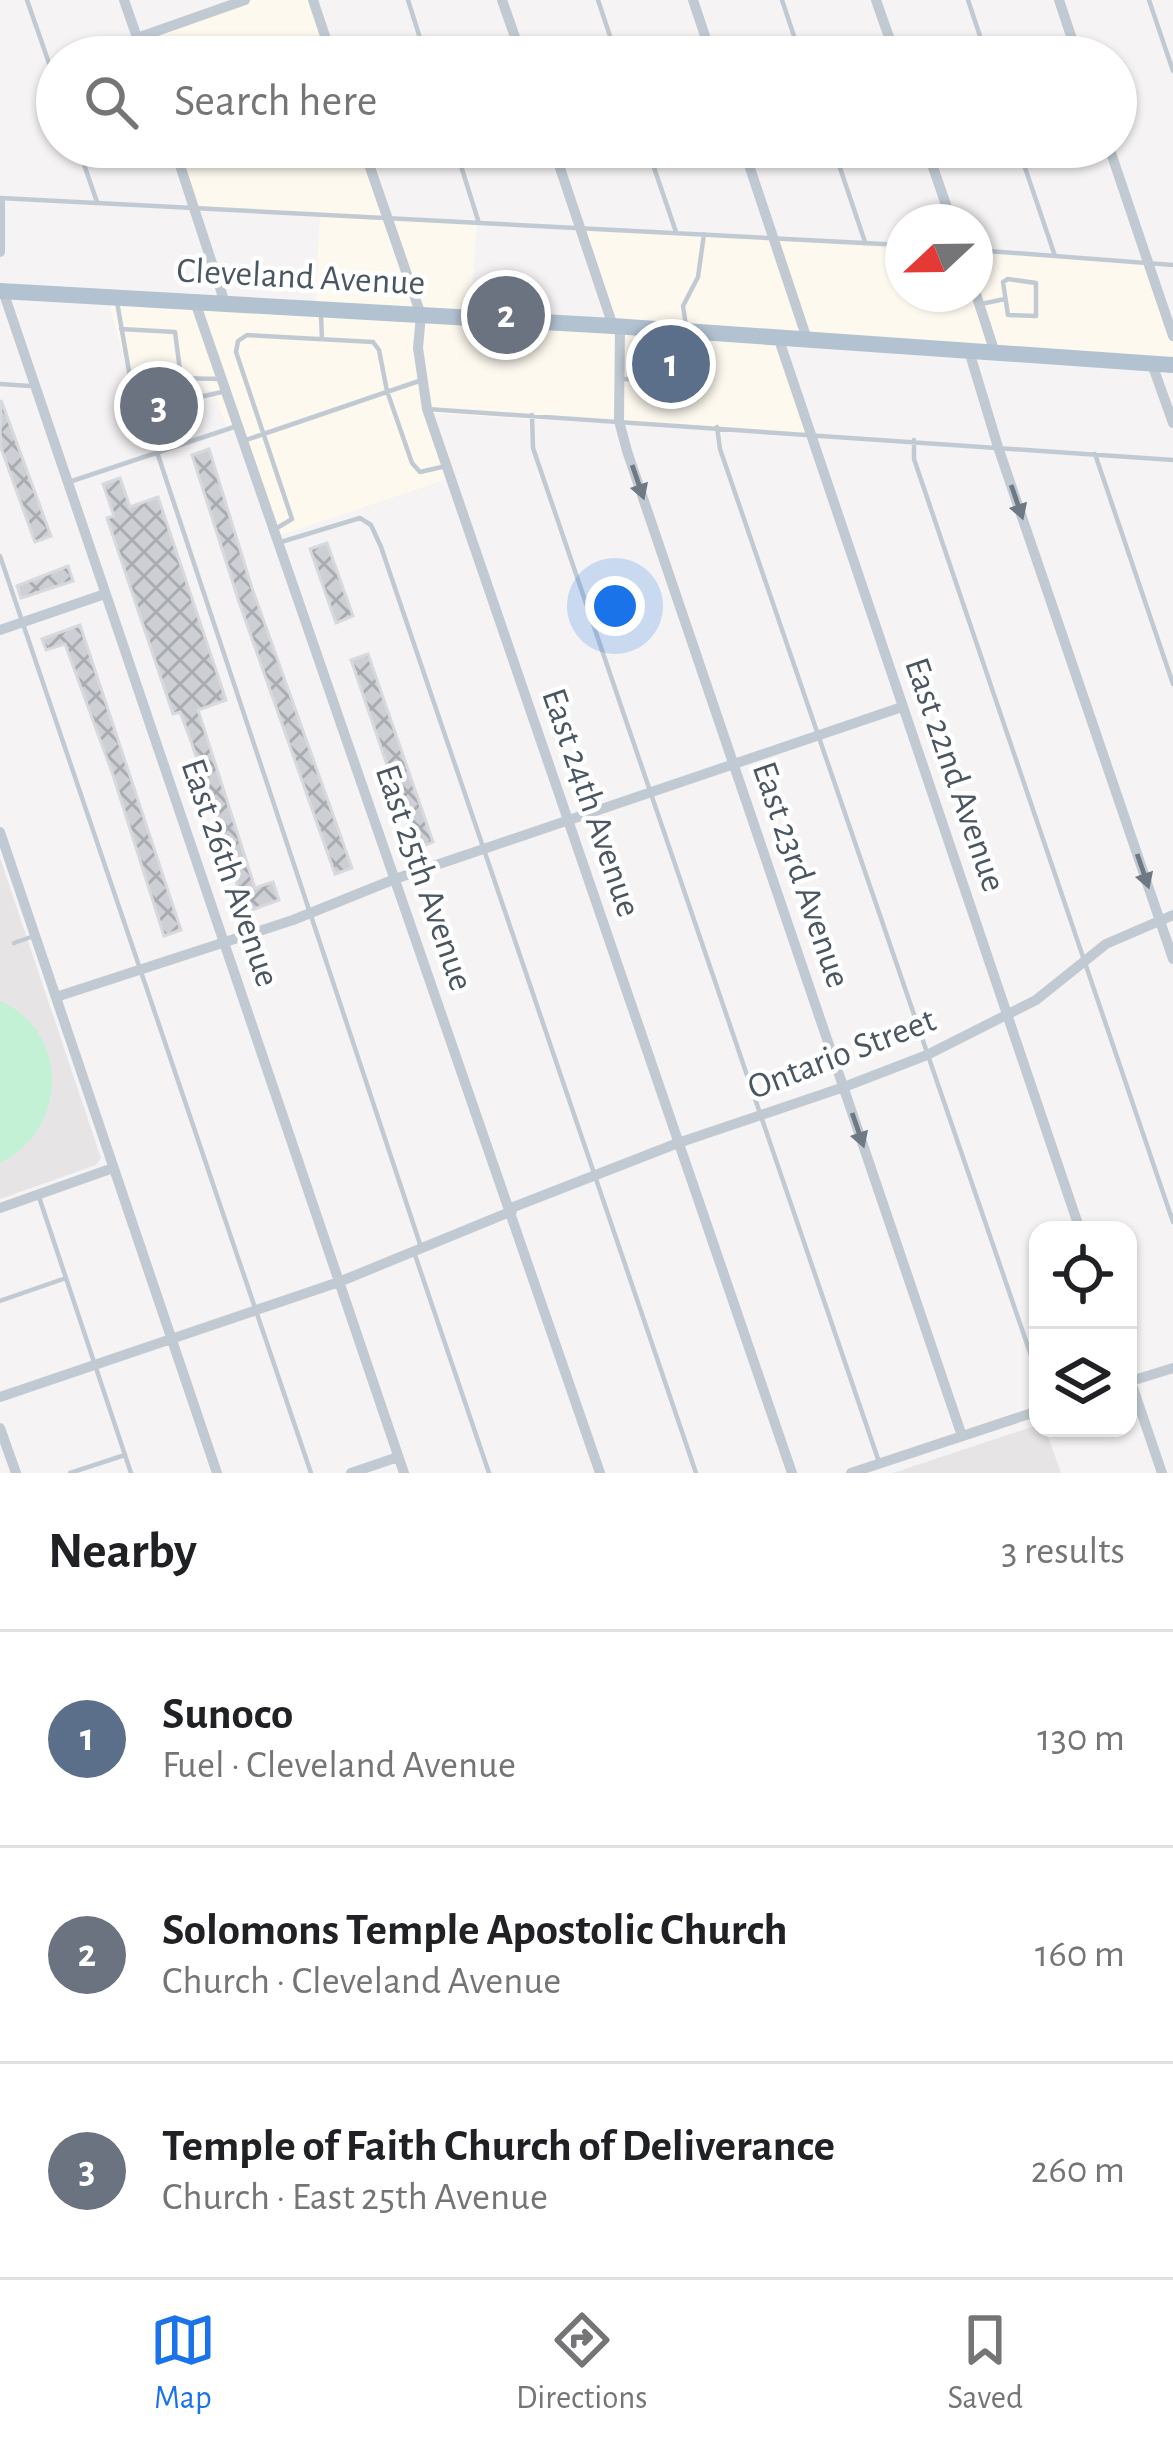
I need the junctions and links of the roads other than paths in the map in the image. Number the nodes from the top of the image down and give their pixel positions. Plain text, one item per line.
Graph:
1 (27, 0) edge
2 (124, 0) edge
3 (245, 0) edge
4 (313, 0) edge
5 (408, 0) edge
6 (502, 0) edge
7 (598, 0) edge
8 (693, 0) edge
9 (782, 0) edge
10 (876, 0) edge
11 (968, 0) edge
12 (1059, 0) edge
13 (1149, 0) edge
14 (221, 4) edge
15 (40, 36) edge
16 (136, 36) edge
17 (142, 36) edge
18 (325, 36) edge
19 (419, 36) edge
20 (515, 36) edge
21 (610, 36) edge
22 (705, 36) edge
23 (794, 36) edge
24 (889, 36) edge
25 (980, 36) edge
26 (1071, 36) edge
27 (1173, 71) edge
28 (85, 168) edge
29 (181, 168) edge
30 (370, 168) edge
31 (462, 168) edge
32 (560, 168) edge
33 (654, 168) edge
34 (750, 168) edge
35 (840, 168) edge
36 (933, 168) edge
37 (1025, 168) edge
38 (1115, 168) edge
39 (0, 200) edge
40 (97, 202) junction
41 (946, 204) edge
42 (194, 207) junction
43 (388, 219) junction
44 (478, 220) junction
45 (580, 228) junction
46 (676, 232) junction
47 (704, 233) junction
48 (773, 236) junction
49 (866, 242) junction
50 (885, 244) edge
51 (993, 251) edge
52 (0, 252) edge
53 (1055, 256) junction
54 (1148, 262) junction
55 (1173, 265) edge
56 (2, 291) edge
57 (116, 297) junction
58 (1005, 299) junction
59 (993, 301) edge
60 (195, 302) junction
61 (225, 304) junction
62 (321, 309) junction
63 (982, 312) edge
64 (422, 315) junction
65 (616, 326) junction
66 (648, 328) junction
67 (121, 329) junction
68 (690, 332) junction
69 (1173, 336) edge
70 (778, 337) junction
71 (322, 339) junction
72 (807, 339) junction
73 (969, 351) junction
74 (995, 353) junction
75 (646, 356) junction
76 (665, 358) dead end
77 (679, 358) dead end
78 (693, 359) junction
79 (1152, 364) junction
80 (1173, 365) edge
81 (646, 369) junction
82 (664, 370) dead end
83 (678, 371) dead end
84 (692, 372) junction
85 (181, 378) junction
86 (619, 379) junction
87 (423, 380) junction
88 (645, 380) junction
89 (663, 381) dead end
90 (677, 382) dead end
91 (0, 384) edge
92 (224, 385) junction
93 (36, 386) junction
94 (387, 391) junction
95 (427, 409) junction
96 (532, 416) junction
97 (619, 421) junction
98 (1173, 423) edge
99 (237, 426) junction
100 (717, 427) junction
101 (809, 432) junction
102 (263, 434) junction
103 (914, 440) junction
104 (242, 441) junction
105 (998, 447) junction
106 (157, 452) junction
107 (1095, 454) junction
108 (1173, 460) edge
109 (446, 466) junction
110 (68, 483) junction
111 (273, 530) junction
112 (278, 544) junction
113 (0, 556) edge
114 (106, 594) junction
115 (22, 622) junction
116 (0, 630) edge
117 (1173, 684) edge
118 (902, 707) junction
119 (820, 735) junction
120 (734, 764) junction
121 (651, 792) junction
122 (568, 821) junction
123 (0, 832) edge
124 (482, 850) junction
125 (395, 879) junction
126 (311, 913) junction
127 (1166, 917) edge
128 (34, 935) junction
129 (223, 940) junction
130 (14, 943) dead end
131 (1173, 959) edge
132 (1084, 962) junction
133 (141, 968) junction
134 (56, 997) junction
135 (1008, 1016) junction
136 (927, 1054) junction
137 (844, 1087) junction
138 (761, 1115) junction
139 (677, 1143) junction
140 (113, 1168) junction
141 (594, 1175) junction
142 (38, 1194) junction
143 (0, 1208) edge
144 (511, 1209) junction
145 (1077, 1221) edge
146 (1173, 1222) edge
147 (418, 1250) junction
148 (66, 1278) junction
149 (339, 1282) junction
150 (0, 1301) edge
151 (254, 1311) junction
152 (172, 1338) junction
153 (1029, 1350) edge
154 (94, 1365) junction
155 (1173, 1368) edge
156 (1137, 1376) edge
157 (0, 1397) edge
158 (1137, 1401) edge
159 (1029, 1414) edge
160 (0, 1427) edge
161 (962, 1436) junction
162 (125, 1455) junction
163 (398, 1457) junction
164 (879, 1463) junction
165 (16, 1473) edge
166 (70, 1473) edge
167 (131, 1473) edge
168 (217, 1473) edge
169 (311, 1473) edge
170 (351, 1473) edge
171 (404, 1473) edge
172 (489, 1473) edge
173 (601, 1473) edge
174 (696, 1473) edge
175 (791, 1473) edge
176 (851, 1473) edge
177 (1162, 1473) edge

1 - 15 lane
2 - 16 street
3 - 14 street
4 - 18 street
5 - 19 lane
6 - 20 street
7 - 21 lane
8 - 22 street
9 - 23 lane
10 - 24 street
11 - 25 lane
12 - 26 street
13 - 27 lane
14 - 17 street
28 - 40 lane
29 - 42 street
30 - 43 street, East 24th Avenue
31 - 44 lane
32 - 45 street, East 23rd Avenue
33 - 46 lane
34 - 48 street
35 - 49 lane
36 - 41 street
37 - 53 lane
38 - 54 street
39 - 40 lane
39 - 52 street
40 - 42 lane
42 - 43 lane
42 - 61 street
43 - 44 lane
43 - 64 street, East 24th Avenue
44 - 45 lane
45 - 46 lane
45 - 65 street, East 23rd Avenue
46 - 47 lane
47 - 48 lane
47 - 68 lane
48 - 49 lane
48 - 72 street
49 - 50 lane
51 - 53 lane
53 - 54 lane
54 - 55 lane
54 - 69 street
56 - 57 main road, Cleveland Avenue
56 - 93 street, East 26th Avenue
57 - 60 main road, Cleveland Avenue
57 - 67 lane
58 - 58 lane
58 - 59 lane
60 - 61 main road, Cleveland Avenue
60 - 92 street, East 25th Avenue
61 - 62 main road, Cleveland Avenue
62 - 64 main road, Cleveland Avenue
62 - 71 lane
63 - 74 street
64 - 65 main road, Cleveland Avenue
64 - 87 street, East 24th Avenue
65 - 66 main road, Cleveland Avenue
65 - 86 street, East 23rd Avenue
66 - 68 main road, Cleveland Avenue
66 - 75 lane
67 - 85 lane
67 - 85 lane
68 - 70 main road, Cleveland Avenue
68 - 78 lane
70 - 72 main road, Cleveland Avenue
70 - 101 street, East 22nd Avenue
71 - 94 lane
71 - 102 lane
72 - 73 main road, Cleveland Avenue
73 - 74 main road, Cleveland Avenue
73 - 105 street
74 - 79 main road, Cleveland Avenue
75 - 76 lane
75 - 81 lane
77 - 78 lane
78 - 84 lane
79 - 80 main road, Cleveland Avenue
79 - 98 street
81 - 82 lane
81 - 88 lane
83 - 84 lane
84 - 90 lane
85 - 92 lane
86 - 88 lane
86 - 97 street, East 23rd Avenue
87 - 94 lane
87 - 95 street, East 24th Avenue
88 - 89 lane
91 - 93 lane
92 - 99 street, East 25th Avenue
92 - 106 lane
93 - 110 street, East 26th Avenue
94 - 102 lane
94 - 109 lane
95 - 96 lane
95 - 109 street, East 24th Avenue
96 - 97 lane
96 - 121 lane
97 - 100 lane
97 -> 120 street, East 23rd Avenue
99 - 104 street, East 25th Avenue
99 - 106 lane
100 - 101 lane
100 - 119 lane
101 - 103 lane
101 - 118 street, East 22nd Avenue
102 - 104 lane
102 - 111 lane
103 - 105 lane
103 - 132 lane
104 - 111 street, East 25th Avenue
105 - 107 lane
105 -> 127 street
106 - 110 lane
106 - 126 lane
107 - 108 lane
107 - 117 lane
109 - 122 street, East 24th Avenue
110 - 114 street, East 26th Avenue
111 - 112 street, East 25th Avenue
112 - 124 lane
112 - 125 street, East 25th Avenue
113 - 115 lane
114 - 115 street
114 - 129 street, East 26th Avenue
115 - 116 street
115 - 133 lane
118 - 119 street
118 - 135 street, East 22nd Avenue
119 - 120 street
119 - 136 lane
120 - 121 street
120 - 137 street, East 23rd Avenue
121 - 122 street
121 - 138 lane
122 - 124 street
122 - 139 street, East 24th Avenue
123 - 128 street
124 - 125 street
124 - 141 lane
125 - 126 street
125 - 144 street, East 25th Avenue
126 - 129 street
126 - 147 lane
127 - 131 street
127 - 132 street, Ontario Street
128 - 130 lane
128 - 134 street
129 - 133 street
129 - 149 street, East 26th Avenue
132 - 135 street, Ontario Street
132 - 146 lane
133 - 134 street
133 - 151 lane
134 - 140 street
135 - 136 street, Ontario Street
135 - 145 street, East 22nd Avenue
136 - 137 street, Ontario Street
136 - 153 lane
137 - 138 street, Ontario Street
137 -> 161 street, East 23rd Avenue
138 - 139 street, Ontario Street
138 - 164 lane
139 - 141 street, Ontario Street
139 - 175 street, East 24th Avenue
140 - 142 street
140 - 152 street
141 - 144 street, Ontario Street
141 - 174 lane
142 - 143 street
142 - 148 lane
144 - 147 street, Ontario Street
144 - 173 street, East 25th Avenue
147 - 149 street, Ontario Street
147 - 172 lane
148 - 150 lane
148 - 154 lane
149 - 151 street, Ontario Street
149 - 163 street, East 26th Avenue
151 - 152 street, Ontario Street
151 - 169 lane
152 - 154 street, Ontario Street
152 - 168 street
154 - 157 street, Ontario Street
154 - 162 lane
155 - 156 street
158 - 177 street
159 - 161 street
160 - 165 street
161 - 164 street
162 - 166 lane
162 - 167 lane
163 - 170 street
163 - 171 street, East 26th Avenue
164 - 176 street

